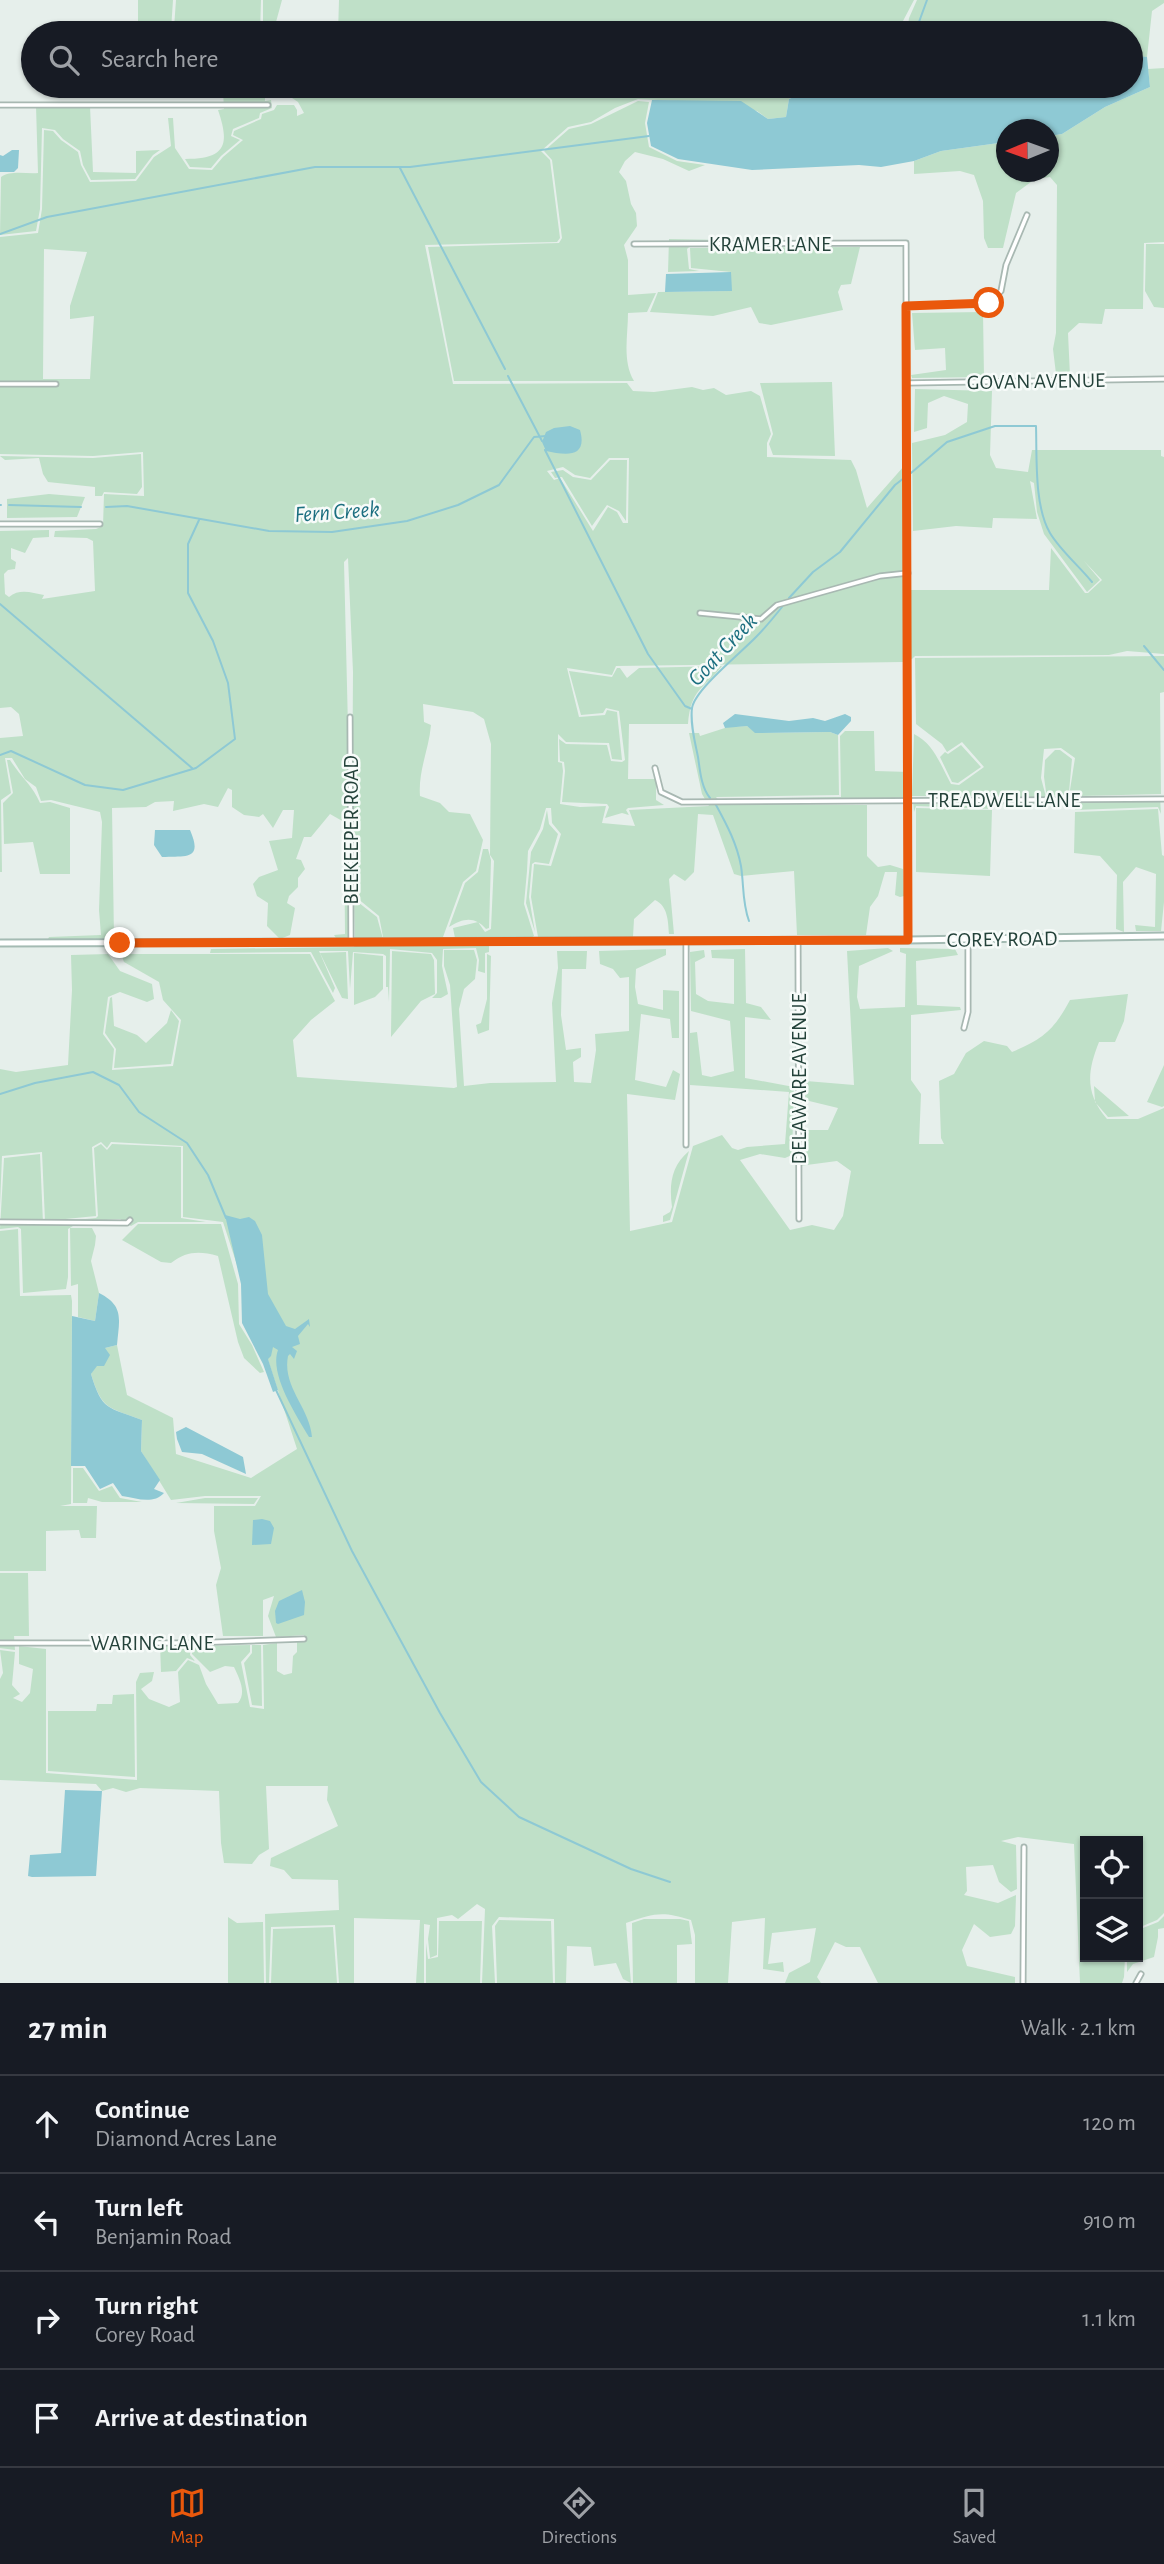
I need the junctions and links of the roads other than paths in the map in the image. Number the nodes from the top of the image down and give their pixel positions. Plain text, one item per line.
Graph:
1 (268, 105) dead end
2 (0, 106) edge
3 (1027, 215) dead end
4 (634, 244) dead end
5 (906, 306) junction
6 (1164, 379) edge
7 (907, 383) junction
8 (0, 384) edge
9 (55, 384) dead end
10 (0, 524) edge
11 (100, 524) dead end
12 (908, 573) junction
13 (700, 613) dead end
14 (350, 717) dead end
15 (655, 768) dead end
16 (1164, 799) edge
17 (909, 801) junction
18 (1164, 936) edge
19 (968, 939) junction
20 (798, 940) junction
21 (908, 940) junction
22 (686, 941) junction
23 (351, 942) junction
24 (0, 943) edge
25 (964, 1028) dead end
26 (686, 1144) dead end
27 (799, 1219) dead end
28 (130, 1220) dead end
29 (0, 1222) edge
30 (304, 1639) dead end
31 (0, 1643) edge
32 (1024, 1847) dead end
33 (1141, 1974) dead end
34 (1023, 1983) edge
35 (1136, 1983) edge

1 - 2 street
3 - 5 street
4 - 5 street, KRAMER LANE
5 - 7 street
6 - 7 street, GOVAN AVENUE
7 - 12 street
8 - 9 street
10 - 11 street
12 - 13 street
12 - 17 street
14 - 23 street, BEEKEEPER ROAD
15 - 17 street, TREADWELL LANE
16 - 17 street, TREADWELL LANE
17 - 21 street
18 - 19 street, COREY ROAD
19 - 21 street, COREY ROAD
19 - 25 street
20 - 21 street, COREY ROAD
20 - 22 street, COREY ROAD
20 - 27 street, DELAWARE AVENUE
22 - 23 street, COREY ROAD
22 - 26 street
23 - 24 street, COREY ROAD
28 - 29 street
30 - 31 street, WARING LANE
32 - 34 street
33 - 35 street

